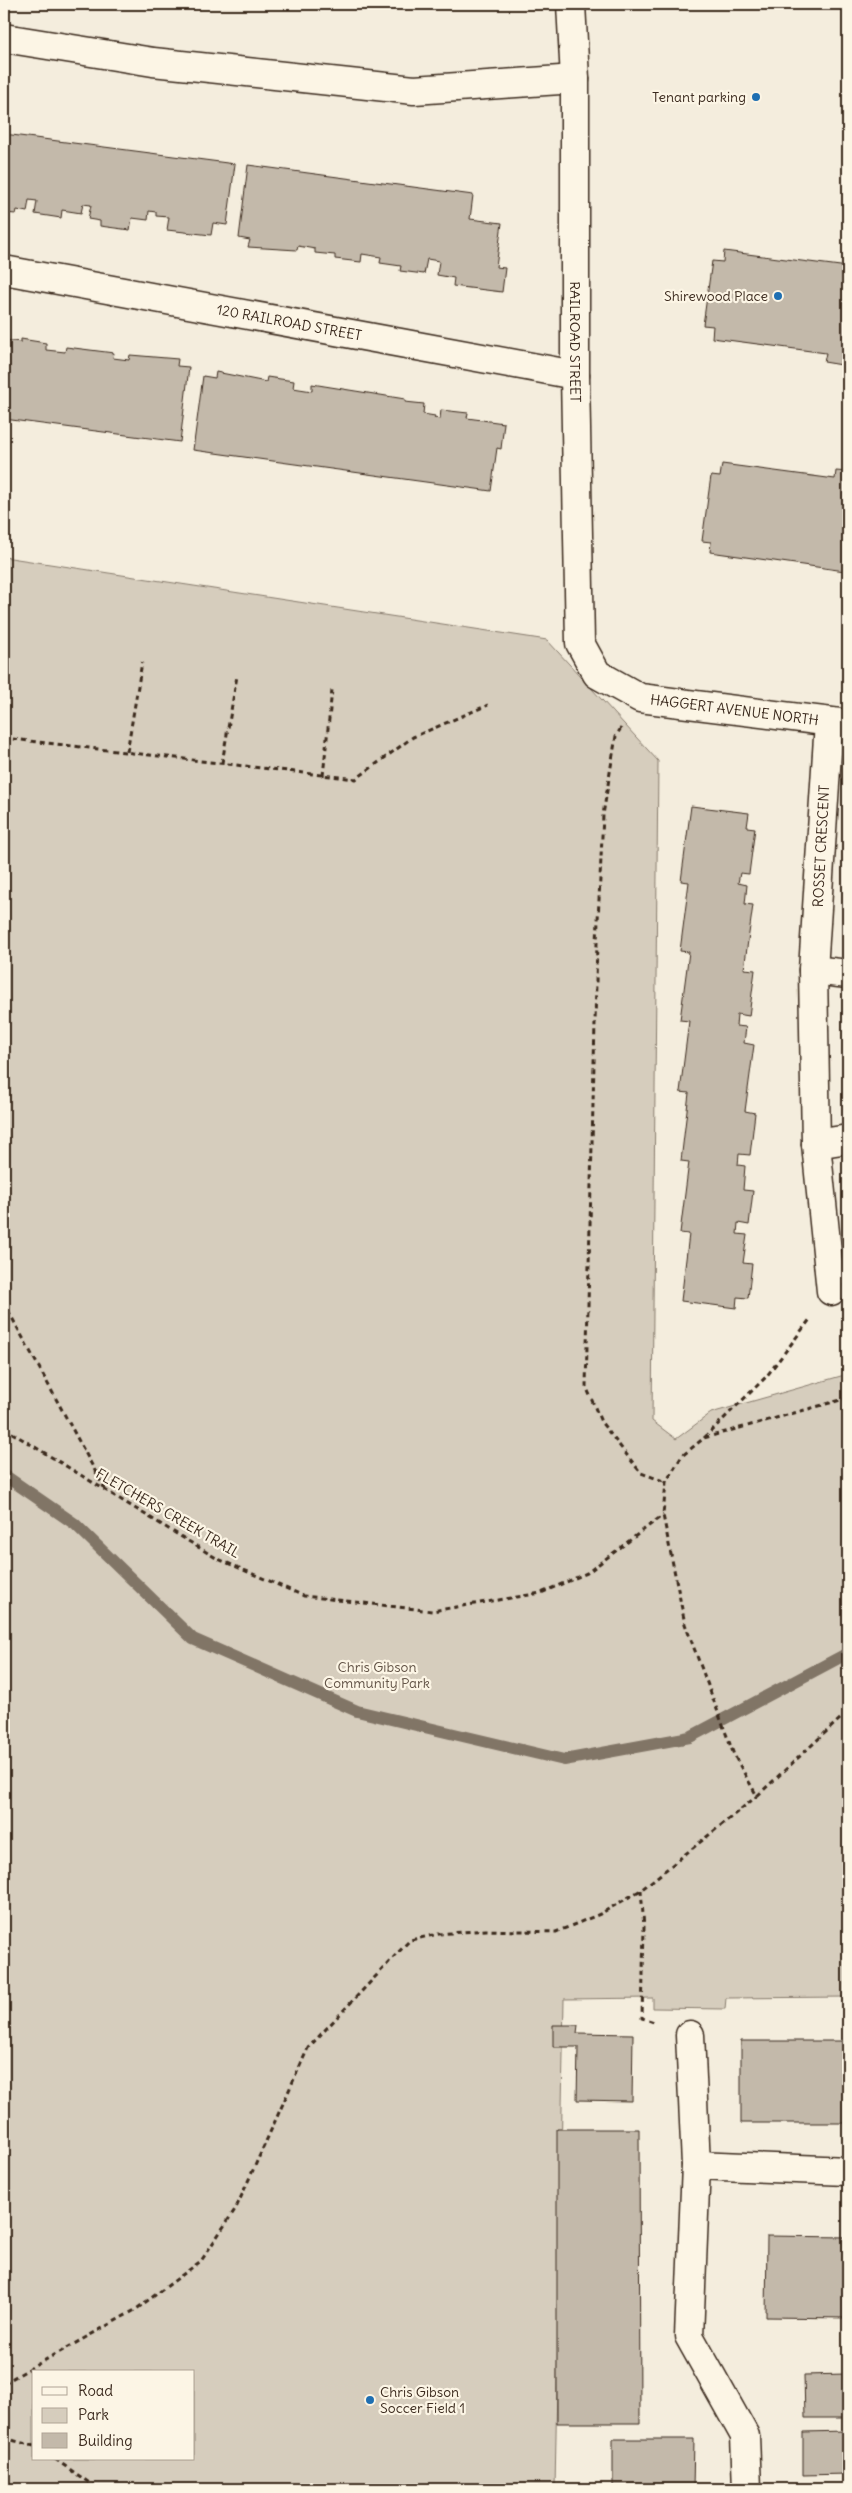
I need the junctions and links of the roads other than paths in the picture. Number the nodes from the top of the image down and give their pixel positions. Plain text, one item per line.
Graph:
1 (571, 4) edge
2 (4, 38) edge
3 (575, 79) junction
4 (4, 270) edge
5 (575, 375) junction
6 (597, 674) joint
7 (838, 723) edge
8 (813, 970) junction
9 (848, 974) edge
10 (848, 1139) edge
11 (816, 1144) junction
12 (831, 1291) road end
13 (690, 2035) road end
14 (696, 2165) junction
15 (848, 2171) edge
16 (747, 2489) edge

1 - 3 street, RAILROAD STREET
2 - 3 street
3 - 5 street, RAILROAD STREET
4 - 5 street, 120 RAILROAD STREET
5 - 6 street, RAILROAD STREET
6 - 7 street, HAGGERT AVENUE NORTH
7 - 8 street, ROSSET CRESCENT
8 - 9 street
8 - 11 street, ROSSET CRESCENT
10 - 11 street
11 - 12 street, ROSSET CRESCENT
13 - 14 street
14 - 15 street
14 - 16 street

